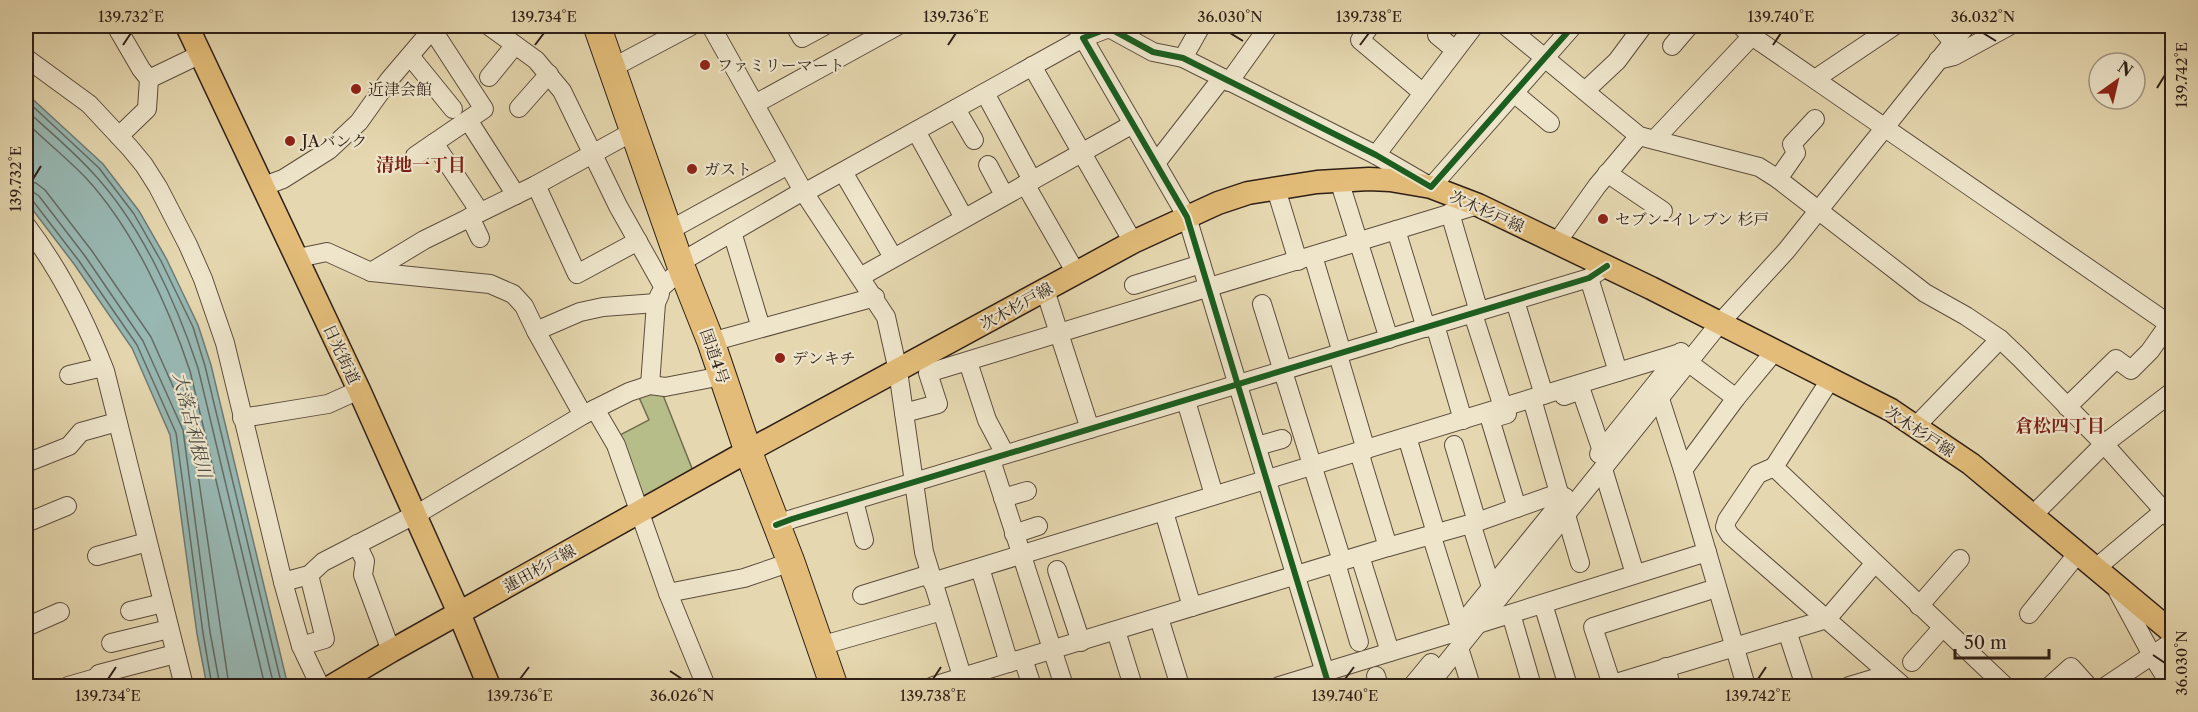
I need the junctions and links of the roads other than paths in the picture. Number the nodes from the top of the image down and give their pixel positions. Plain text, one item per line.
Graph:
1 (116, 26) edge
2 (187, 26) edge
3 (489, 26) edge
4 (597, 26) edge
5 (691, 26) edge
6 (711, 26) edge
7 (795, 26) edge
8 (824, 26) edge
9 (897, 26) edge
10 (1201, 26) edge
11 (1269, 26) edge
12 (1370, 26) edge
13 (1474, 26) edge
14 (1506, 26) edge
15 (1573, 26) edge
16 (1643, 26) edge
17 (1689, 26) edge
18 (1894, 26) edge
19 (1966, 26) edge
20 (2009, 26) edge
21 (433, 27) edge
22 (1746, 31) edge
23 (1947, 31) edge
24 (1080, 32) edge
25 (1437, 35) dead end
26 (515, 45) junction
27 (1672, 46) dead end
28 (1455, 50) junction
29 (201, 54) junction
30 (410, 56) junction
31 (1545, 57) junction
32 (26, 58) edge
33 (1183, 58) junction
34 (1938, 60) junction
35 (1032, 66) junction
36 (612, 68) junction
37 (549, 74) junction
38 (489, 77) dead end
39 (149, 79) junction
40 (1815, 79) junction
41 (1225, 80) junction
42 (1585, 91) junction
43 (985, 93) junction
44 (1423, 93) junction
45 (1514, 93) junction
46 (755, 104) junction
47 (519, 108) dead end
48 (453, 109) dead end
49 (956, 109) junction
50 (1815, 119) dead end
51 (468, 120) junction
52 (1550, 123) dead end
53 (1133, 124) junction
54 (1883, 127) junction
55 (634, 131) junction
56 (916, 131) junction
57 (119, 135) junction
58 (1647, 137) junction
59 (974, 140) dead end
60 (434, 143) junction
61 (1082, 152) junction
62 (592, 154) junction
63 (1376, 155) junction
64 (415, 156) dead end
65 (1156, 164) junction
66 (788, 165) junction
67 (988, 165) dead end
68 (843, 172) junction
69 (1607, 173) junction
70 (1778, 179) junction
71 (1339, 180) junction
72 (1029, 182) junction
73 (536, 185) junction
74 (264, 186) junction
75 (1431, 187) junction
76 (1276, 189) junction
77 (803, 192) junction
78 (516, 195) junction
79 (1004, 195) junction
80 (1478, 205) junction
81 (1663, 211) dead end
82 (1819, 211) junction
83 (1450, 213) junction
84 (475, 215) junction
85 (1187, 217) junction
86 (964, 218) junction
87 (26, 225) edge
88 (670, 230) junction
89 (1396, 230) junction
90 (732, 232) junction
91 (480, 238) dead end
92 (638, 241) junction
93 (1132, 242) junction
94 (1359, 242) junction
95 (1557, 242) junction
96 (893, 257) junction
97 (298, 258) junction
98 (1305, 259) junction
99 (1201, 264) junction
100 (371, 272) junction
101 (1598, 272) junction
102 (1076, 273) junction
103 (860, 277) junction
104 (671, 280) junction
105 (1134, 285) dead end
106 (1208, 289) junction
107 (1045, 290) junction
108 (874, 297) junction
109 (1515, 301) junction
110 (1262, 304) dead end
111 (1476, 313) junction
112 (1714, 321) junction
113 (2171, 325) edge
114 (1431, 327) junction
115 (761, 328) junction
116 (536, 331) junction
117 (1059, 335) junction
118 (1389, 339) junction
119 (2000, 339) junction
120 (711, 342) junction
121 (1774, 352) junction
122 (1340, 354) junction
123 (1684, 358) junction
124 (968, 363) junction
125 (103, 367) junction
126 (898, 371) junction
127 (1282, 371) junction
128 (1618, 372) junction
129 (69, 375) dead end
130 (722, 376) junction
131 (1830, 380) junction
132 (650, 385) junction
133 (1238, 385) junction
134 (359, 390) junction
135 (2172, 392) edge
136 (1736, 398) junction
137 (1660, 399) junction
138 (1539, 400) junction
139 (1186, 401) junction
140 (1503, 407) junction
141 (2067, 407) junction
142 (589, 412) junction
143 (904, 413) junction
144 (242, 418) junction
145 (1462, 420) junction
146 (117, 422) junction
147 (1916, 426) junction
148 (1090, 429) junction
149 (1407, 437) junction
150 (1282, 439) dead end
151 (2104, 444) junction
152 (1454, 445) dead end
153 (1257, 446) junction
154 (748, 451) junction
155 (1363, 451) junction
156 (998, 457) junction
157 (1602, 460) junction
158 (26, 463) edge
159 (1313, 466) junction
160 (1774, 467) junction
161 (1683, 470) junction
162 (1268, 480) junction
163 (914, 483) junction
164 (1027, 491) dead end
165 (1214, 495) junction
166 (1003, 498) junction
167 (854, 501) junction
168 (1563, 502) junction
169 (67, 506) dead end
170 (1517, 508) junction
171 (640, 512) junction
172 (1164, 512) junction
173 (415, 514) junction
174 (2169, 515) edge
175 (2033, 516) junction
176 (1474, 522) junction
177 (26, 524) edge
178 (776, 525) junction
179 (1038, 526) dead end
180 (1014, 534) junction
181 (1433, 534) junction
182 (864, 540) dead end
183 (147, 542) junction
184 (357, 544) junction
185 (1388, 547) junction
186 (1707, 552) junction
187 (2078, 553) junction
188 (1021, 554) junction
189 (97, 556) dead end
190 (1960, 559) dead end
191 (1346, 560) junction
192 (791, 562) junction
193 (1580, 562) dead end
194 (1874, 564) junction
195 (980, 568) junction
196 (2096, 568) junction
197 (1057, 570) dead end
198 (1635, 574) junction
199 (309, 575) junction
200 (1296, 575) junction
201 (931, 578) junction
202 (283, 582) junction
203 (2113, 582) junction
204 (1491, 587) junction
205 (1707, 591) dead end
206 (668, 593) junction
207 (862, 596) dead end
208 (163, 603) junction
209 (1543, 604) junction
210 (1919, 606) junction
211 (1192, 607) junction
212 (130, 611) dead end
213 (942, 611) junction
214 (60, 612) dead end
215 (459, 613) junction
216 (1511, 614) junction
217 (2029, 614) dead end
218 (1159, 618) junction
219 (1827, 619) junction
220 (26, 627) edge
221 (1942, 628) junction
222 (169, 629) junction
223 (1116, 631) junction
224 (1787, 631) junction
225 (2172, 632) edge
226 (1463, 633) junction
227 (1081, 642) junction
228 (1359, 642) dead end
229 (2172, 642) edge
230 (111, 643) dead end
231 (301, 646) junction
232 (820, 646) junction
233 (1734, 646) junction
234 (391, 651) junction
235 (1053, 651) junction
236 (1390, 652) junction
237 (175, 654) junction
238 (2152, 656) junction
239 (1016, 661) junction
240 (1912, 662) dead end
241 (1666, 667) junction
242 (1327, 679) edge
243 (1896, 680) edge
244 (97, 682) edge
245 (963, 682) edge
246 (1609, 686) edge
247 (68, 687) edge
248 (184, 687) edge
249 (320, 687) edge
250 (332, 687) edge
251 (489, 687) edge
252 (706, 687) edge
253 (834, 687) edge
254 (933, 687) edge
255 (1032, 687) edge
256 (1064, 687) edge
257 (1133, 687) edge
258 (1180, 687) edge
259 (1279, 687) edge
260 (1412, 687) edge
261 (1428, 687) edge
262 (1471, 687) edge
263 (1532, 687) edge
264 (1568, 687) edge
265 (1671, 687) edge
266 (1746, 687) edge
267 (1805, 687) edge
268 (1849, 687) edge
269 (2005, 687) edge
270 (2050, 687) edge
271 (2088, 687) edge
272 (2106, 687) edge
273 (2171, 687) edge

1 - 39 street
2 - 29 main road, 日光街道
3 - 26 street
4 - 36 highway, 国道4号
5 - 36 street
6 - 46 street
7 - 8 street
9 - 46 street
10 - 33 street
11 - 41 street
12 - 44 street
13 - 28 street
14 - 31 street
15 - 31 street
16 - 42 street
17 - 27 street
18 - 40 street
19 - 23 street
20 - 34 street
21 - 30 street
21 - 51 street
22 - 40 street
22 - 58 street
23 - 34 street
24 - 33 street
24 - 35 street
24 - 53 street
25 - 28 street
26 - 37 street
26 - 38 street
28 - 44 street
29 - 39 street
29 - 74 main road, 日光街道
30 - 48 street
30 - 74 street
31 - 42 street
31 - 45 street
32 - 57 street
33 - 41 street
34 - 54 street
35 - 43 street
35 - 61 street
36 - 55 highway, 国道4号
37 - 47 street
37 - 62 street
39 - 57 street
40 - 54 street
41 - 63 street
41 - 65 street
42 - 58 street
43 - 49 street
43 - 72 street
44 - 63 street
45 - 52 street
45 - 75 street
46 - 66 street
49 - 56 street
49 - 59 street
50 - 70 street
51 - 60 street
51 - 78 street
53 - 61 street
53 - 65 street
54 - 82 street
54 - 113 street
55 - 62 street
55 - 88 highway, 国道4号
56 - 68 street
56 - 86 street
57 - 144 street
58 - 69 street
58 - 70 street
60 - 64 street
60 - 84 street
61 - 72 street
61 - 93 street
62 - 73 street
62 - 92 street
63 - 75 street
65 - 85 street
66 - 77 street
66 - 88 street
67 - 79 street
68 - 77 street
68 - 96 street
69 - 81 street
69 - 95 street
70 - 82 street
71 - 75 main road, 次木杉戸線
71 - 76 main road, 次木杉戸線
71 - 94 street
72 - 79 street
72 - 102 street
73 - 78 street
73 - 92 street
74 - 97 main road, 日光街道
75 - 80 main road, 次木杉戸線
76 - 85 main road, 次木杉戸線
76 - 98 street
77 - 90 street
77 - 103 street
78 - 84 street
79 - 86 street
80 - 83 street
80 - 95 main road, 次木杉戸線
82 - 112 street
82 - 119 street
83 - 89 street
83 - 111 street
84 - 91 street
84 - 100 street
85 - 93 main road, 次木杉戸線
85 - 99 street
86 - 96 street
87 - 125 street
88 - 104 highway, 国道4号
89 - 94 street
89 - 114 street
90 - 104 street
90 - 115 street
92 - 104 street
93 - 102 main road, 次木杉戸線
94 - 98 street
94 - 118 street
95 - 101 main road, 次木杉戸線
96 - 103 street
97 - 100 street
97 - 134 main road, 日光街道
98 - 106 street
98 - 122 street
99 - 105 street
99 - 106 street
100 - 116 street
101 - 109 street
101 - 112 main road, 次木杉戸線
101 - 128 street
102 - 107 main road, 次木杉戸線
103 - 108 street
104 - 116 street
104 - 120 highway, 国道4号
104 - 132 street
106 - 117 street
106 - 133 street
107 - 117 street
107 - 126 main road, 次木杉戸線
108 - 115 street
108 - 126 street
109 - 111 street
109 - 138 street
110 - 127 street
111 - 114 street
111 - 140 street
112 - 121 main road, 次木杉戸線
112 - 123 street
113 - 141 street
114 - 118 street
114 - 145 street
115 - 120 street
116 - 142 street
117 - 124 street
117 - 148 street
118 - 122 street
119 - 141 street
119 - 147 street
120 - 130 highway, 国道4号
121 - 131 main road, 次木杉戸線
121 - 136 street
122 - 127 street
122 - 155 street
123 - 128 street
123 - 136 street
123 - 137 street
123 - 157 street
124 - 143 street
124 - 156 street
125 - 129 street
125 - 146 street
126 - 143 street
126 - 154 main road, 次木杉戸線
127 - 133 street
127 - 159 street
128 - 138 street
130 - 132 street
130 - 154 highway, 国道4号
131 - 147 main road, 次木杉戸線
131 - 160 street
132 - 142 street
133 - 139 street
133 - 153 street
134 - 144 street
134 - 173 main road, 日光街道
135 - 151 street
136 - 161 street
137 - 157 street
137 - 161 street
138 - 140 street
138 - 157 street
138 - 168 street
138 - 170 street
139 - 148 street
139 - 165 street
140 - 145 street
141 - 151 street
142 - 171 street
142 - 173 street
143 - 163 street
144 - 202 street
145 - 149 street
146 - 158 street
146 - 183 street
147 - 175 main road, 次木杉戸線
148 - 156 street
149 - 155 street
149 - 181 street
150 - 153 street
151 - 174 street
151 - 175 street
152 - 176 street
153 - 162 street
154 - 171 main road, 蓮田杉戸線
154 - 178 highway, 国道4号
155 - 159 street
155 - 185 street
156 - 163 street
156 - 166 street
157 - 168 street
157 - 198 street
159 - 162 street
159 - 191 street
160 - 194 street
160 - 219 street
161 - 186 street
162 - 165 street
162 - 200 street
163 - 167 street
163 - 201 street
164 - 166 street
165 - 172 street
166 - 180 street
167 - 178 street
167 - 182 street
168 - 170 street
168 - 193 street
168 - 204 street
168 - 226 street
169 - 177 street
170 - 176 street
171 - 206 street
171 - 215 main road, 蓮田杉戸線
172 - 188 street
172 - 211 street
173 - 184 street
173 - 215 main road, 日光街道
174 - 196 street
175 - 187 main road, 次木杉戸線
176 - 181 street
176 - 204 street
178 - 192 highway, 国道4号
179 - 180 street
180 - 188 street
181 - 185 street
181 - 226 street
183 - 189 street
183 - 208 street
184 - 199 street
184 - 234 street
185 - 191 street
186 - 198 street
186 - 233 street
187 - 196 main road, 次木杉戸線
187 - 217 street
188 - 195 street
188 - 235 street
190 - 210 street
191 - 200 street
191 - 228 street
191 - 236 street
192 - 206 street
192 - 232 highway, 国道4号
194 - 210 street
194 - 219 street
195 - 201 street
195 - 239 street
196 - 203 main road, 次木杉戸線
197 - 227 street
198 - 209 street
199 - 202 street
199 - 231 street
200 - 211 street
200 - 242 street
201 - 207 street
201 - 213 street
202 - 231 street
203 - 225 main road, 次木杉戸線
203 - 238 street
204 - 226 street
205 - 246 street
206 - 252 street
208 - 212 street
208 - 222 street
209 - 216 street
209 - 264 street
210 - 221 street
211 - 218 street
213 - 232 street
213 - 245 street
214 - 220 street
215 - 234 main road, 蓮田杉戸線
215 - 251 main road, 日光街道
216 - 226 street
216 - 263 street
218 - 223 street
218 - 258 street
219 - 224 street
219 - 243 street
221 - 240 street
221 - 269 street
222 - 230 street
222 - 237 street
223 - 227 street
223 - 257 street
224 - 233 street
224 - 267 street
226 - 236 street
226 - 260 street
226 - 261 street
226 - 262 street
227 - 235 street
229 - 238 street
231 - 249 street
232 - 253 highway, 国道4号
233 - 241 street
233 - 266 street
234 - 250 main road, 蓮田杉戸線
235 - 239 street
235 - 256 street
236 - 242 street
237 - 244 street
237 - 248 street
238 - 272 street
238 - 273 street
239 - 245 street
239 - 255 street
241 - 246 street
241 - 265 street
242 - 259 street
243 - 268 street
244 - 247 street
245 - 254 street
270 - 271 street

